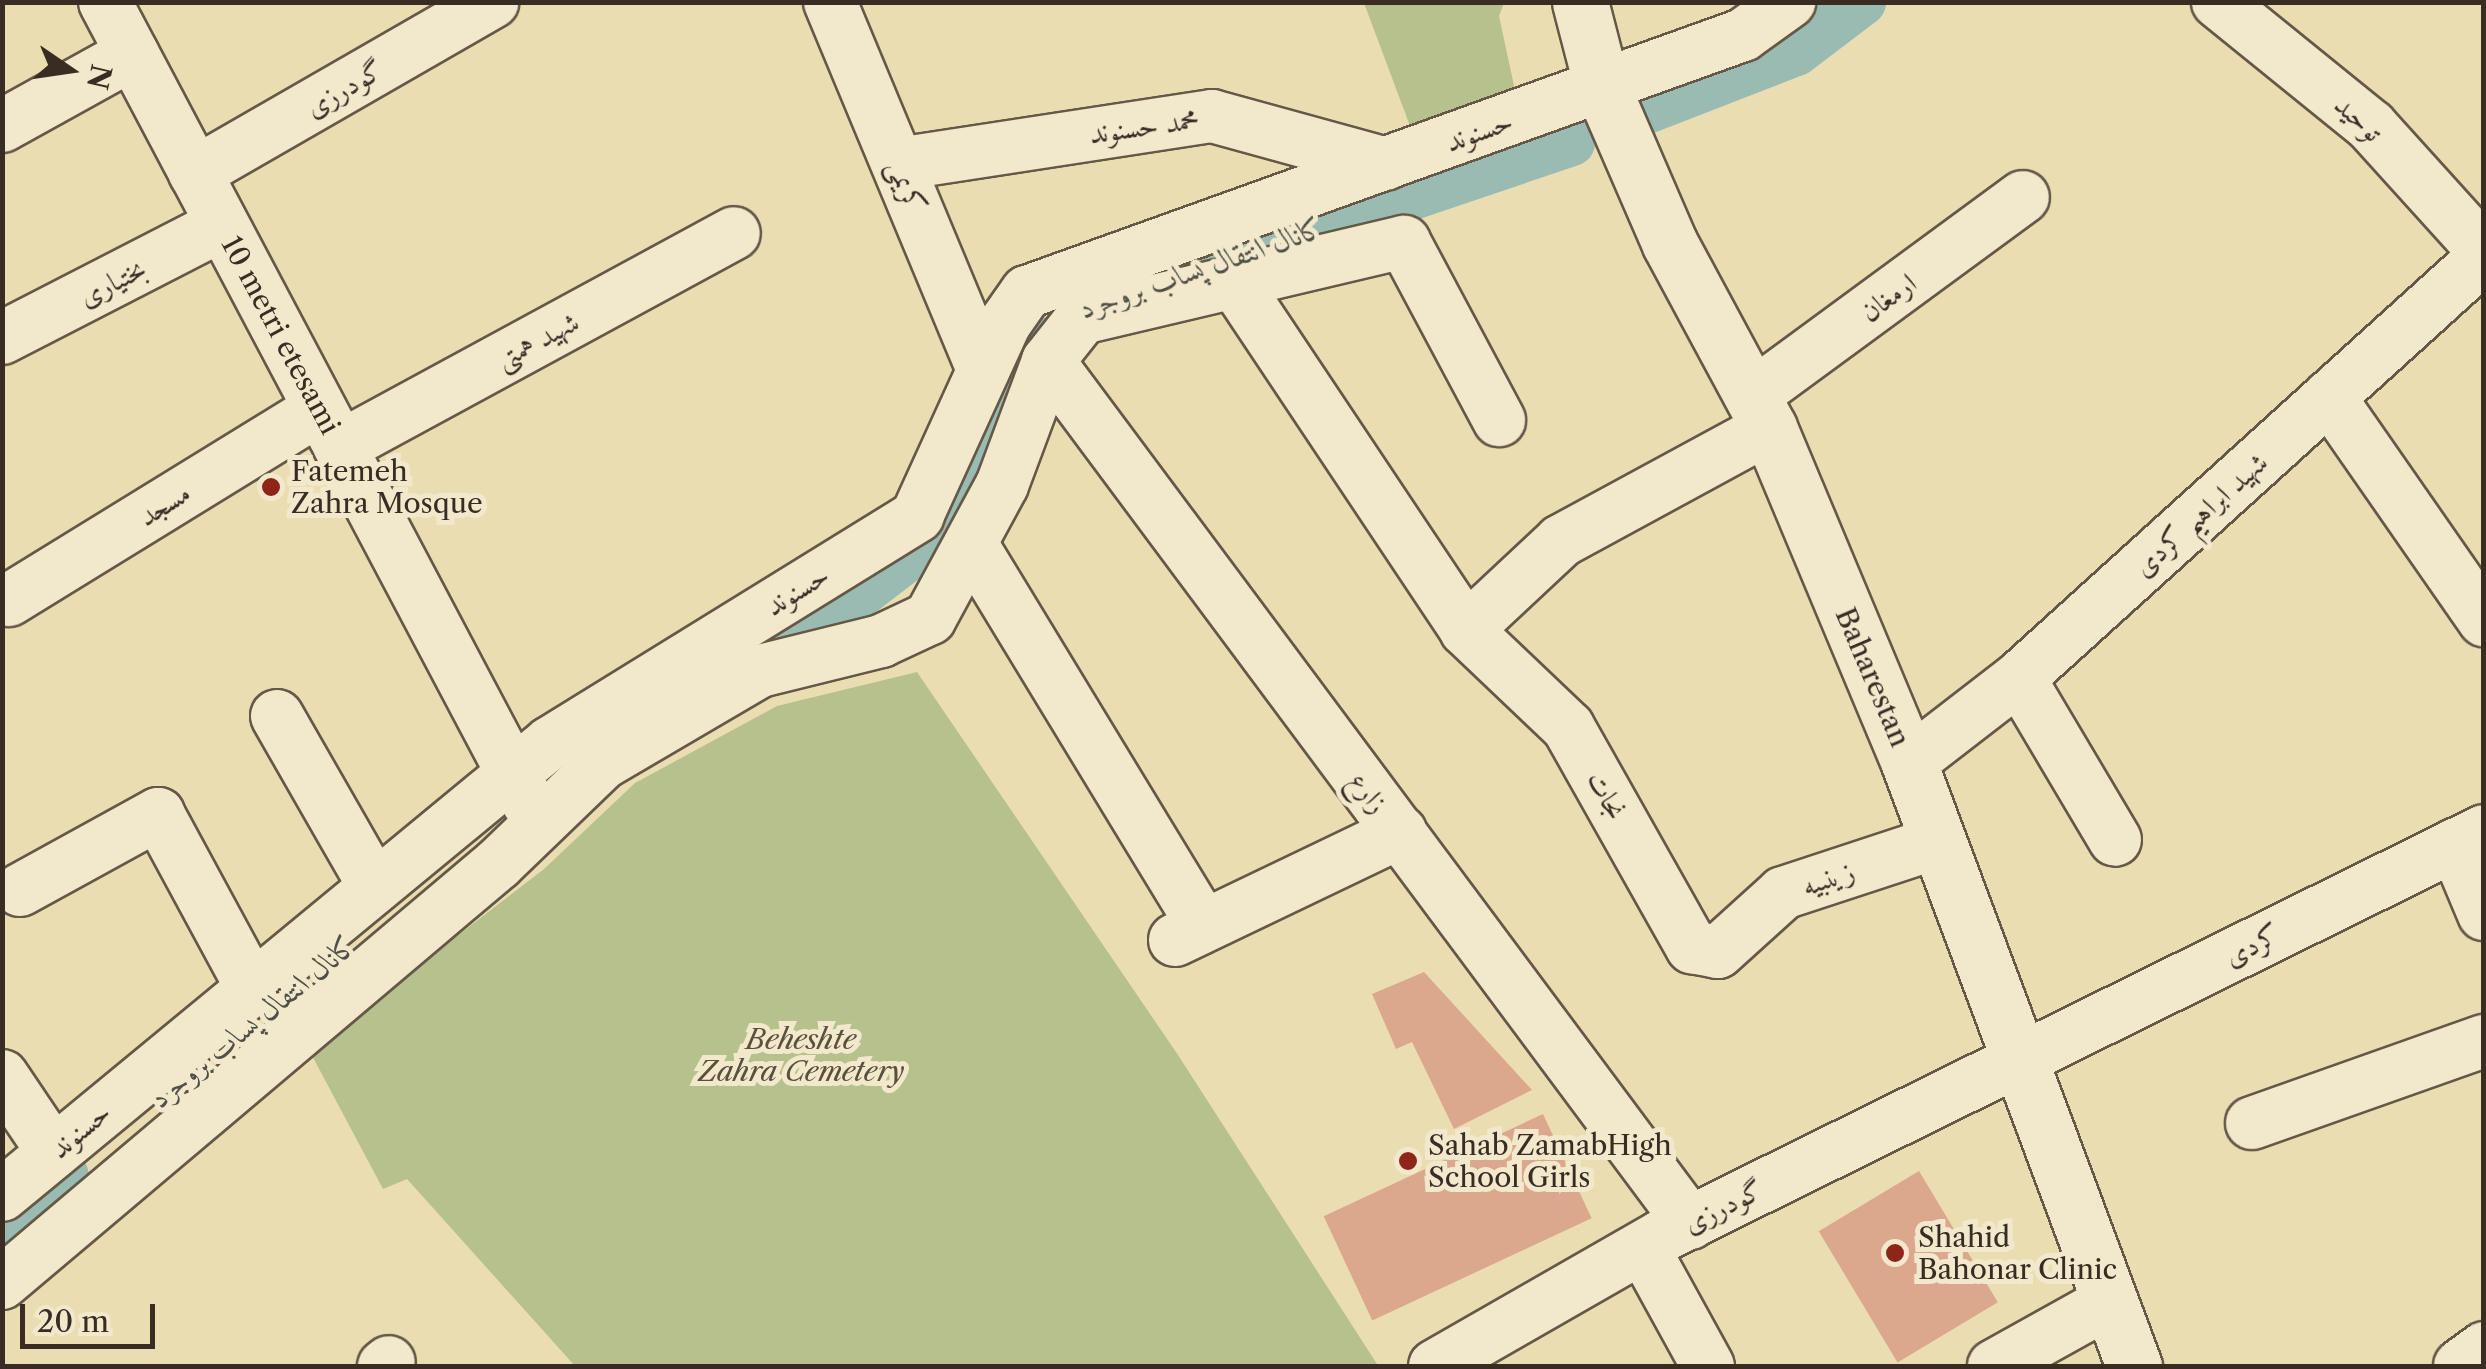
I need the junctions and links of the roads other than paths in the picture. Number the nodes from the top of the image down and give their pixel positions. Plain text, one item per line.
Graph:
1 (105, 2) edge
2 (492, 2) edge
3 (830, 2) edge
4 (1580, 2) edge
5 (1789, 2) edge
6 (2218, 2) edge
7 (132, 54) junction
8 (1602, 86) junction
9 (2, 126) edge
10 (898, 164) junction
11 (1386, 164) junction
12 (195, 173) junction
13 (2023, 197) dead end
14 (222, 226) junction
15 (734, 234) dead end
16 (2484, 254) edge
17 (1235, 282) junction
18 (2, 338) edge
19 (1048, 361) junction
20 (984, 369) junction
21 (2329, 396) junction
22 (1761, 412) junction
23 (1498, 420) dead end
24 (329, 428) junction
25 (973, 547) junction
26 (9, 600) dead end
27 (2484, 620) edge
28 (1466, 630) junction
29 (2019, 678) junction
30 (277, 716) dead end
31 (1908, 763) junction
32 (512, 774) junction
33 (539, 823) junction
34 (1400, 832) junction
35 (2469, 838) edge
36 (2115, 840) dead end
37 (1938, 842) junction
38 (376, 887) junction
39 (20, 890) dead end
40 (2484, 914) edge
41 (1730, 936) joint
42 (252, 988) junction
43 (2484, 1040) edge
44 (2020, 1060) junction
45 (2, 1076) edge
46 (2252, 1123) dead end
47 (53, 1152) junction
48 (2, 1195) edge
49 (1690, 1223) junction
50 (1643, 1248) junction
51 (2, 1283) edge
52 (2111, 1301) junction
53 (2484, 1350) edge
54 (1435, 1366) edge
55 (1708, 1366) edge
56 (1994, 1366) edge
57 (2134, 1366) edge
58 (2461, 1366) edge

1 - 7 street, 10 metri etesami
2 - 12 street, گودرزی
3 - 10 street, کریمی
4 - 8 street, Baharestan
5 - 8 street, حسنوند
6 - 16 street, توحید
7 - 9 street
7 - 12 street, 10 metri etesami
8 - 11 street, حسنوند
8 - 22 street, Baharestan
10 - 11 street, محمد حسنوند
10 - 20 street, کریمی
11 - 20 street, حسنوند
12 - 14 street, 10 metri etesami
13 - 22 street, ارمغان
14 - 18 street, بختیاری
14 - 24 street, 10 metri etesami
15 - 24 street, شهید همتی
16 - 21 street, شهید ابراهیم کردی
17 - 19 street
17 - 23 street
17 - 28 street, نجات
19 - 25 street
19 - 34 street, زارع
20 - 32 street, حسنوند
21 - 27 street
21 - 29 street, شهید ابراهیم کردی
22 - 28 street
22 - 31 street, Baharestan
24 - 26 street, مسجد
24 - 32 street, 10 metri etesami
25 - 33 street
25 - 34 street
28 - 41 street, نجات
29 - 31 street, شهید ابراهیم کردی
29 - 36 street
30 - 38 street
31 - 37 street, Baharestan
32 - 33 street, 10 metri etesami
32 - 38 street, حسنوند
33 - 51 street
34 - 49 street, زارع
35 - 40 street
35 - 44 street, کردی
37 - 41 street, زینبیه
37 - 44 street, Baharestan
38 - 42 street, حسنوند
39 - 42 street
42 - 47 street, حسنوند
43 - 46 street
44 - 49 street, گودرزی
44 - 52 street, Baharestan
45 - 47 street
47 - 48 street, حسنوند
49 - 50 street, گودرزی
50 - 54 street, گودرزی
50 - 55 street
52 - 56 street
52 - 57 street, Baharestan
53 - 58 street

